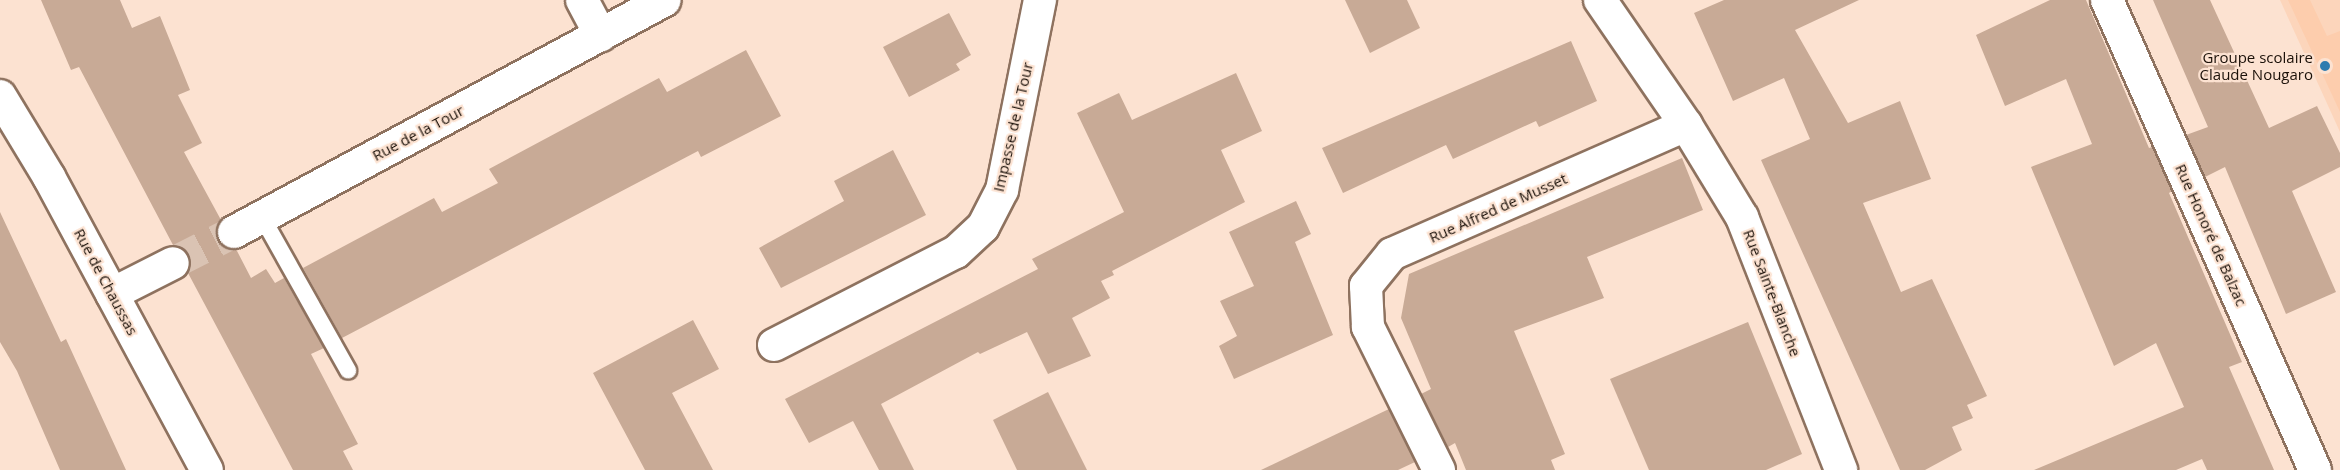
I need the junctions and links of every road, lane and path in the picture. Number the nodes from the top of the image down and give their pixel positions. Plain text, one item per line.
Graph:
1 (582, 0) edge
2 (664, 0) edge
3 (1040, 0) edge
4 (1600, 0) edge
5 (2107, 0) edge
6 (601, 35) junction
7 (5, 113) edge
8 (1686, 125) junction
9 (262, 216) junction
10 (234, 232) tunnel mouth
11 (173, 263) tunnel mouth
12 (112, 294) junction
13 (774, 345) dead end
14 (348, 370) dead end
15 (207, 470) edge
16 (1439, 470) edge
17 (1841, 470) edge
18 (2315, 470) edge

1 - 6 street
2 - 6 street, Rue de la Tour
3 - 13 street, Impasse de la Tour
4 - 8 street
5 - 18 street, Rue Honoré de Balzac
6 - 9 street, Rue de la Tour
7 - 12 street, Rue de Chaussas
8 - 16 street, Rue Alfred de Musset
8 - 17 street, Rue Sainte-Blanche
9 - 10 street, Rue de la Tour
9 - 14 lane
11 - 12 street
12 - 15 street, Rue de Chaussas

